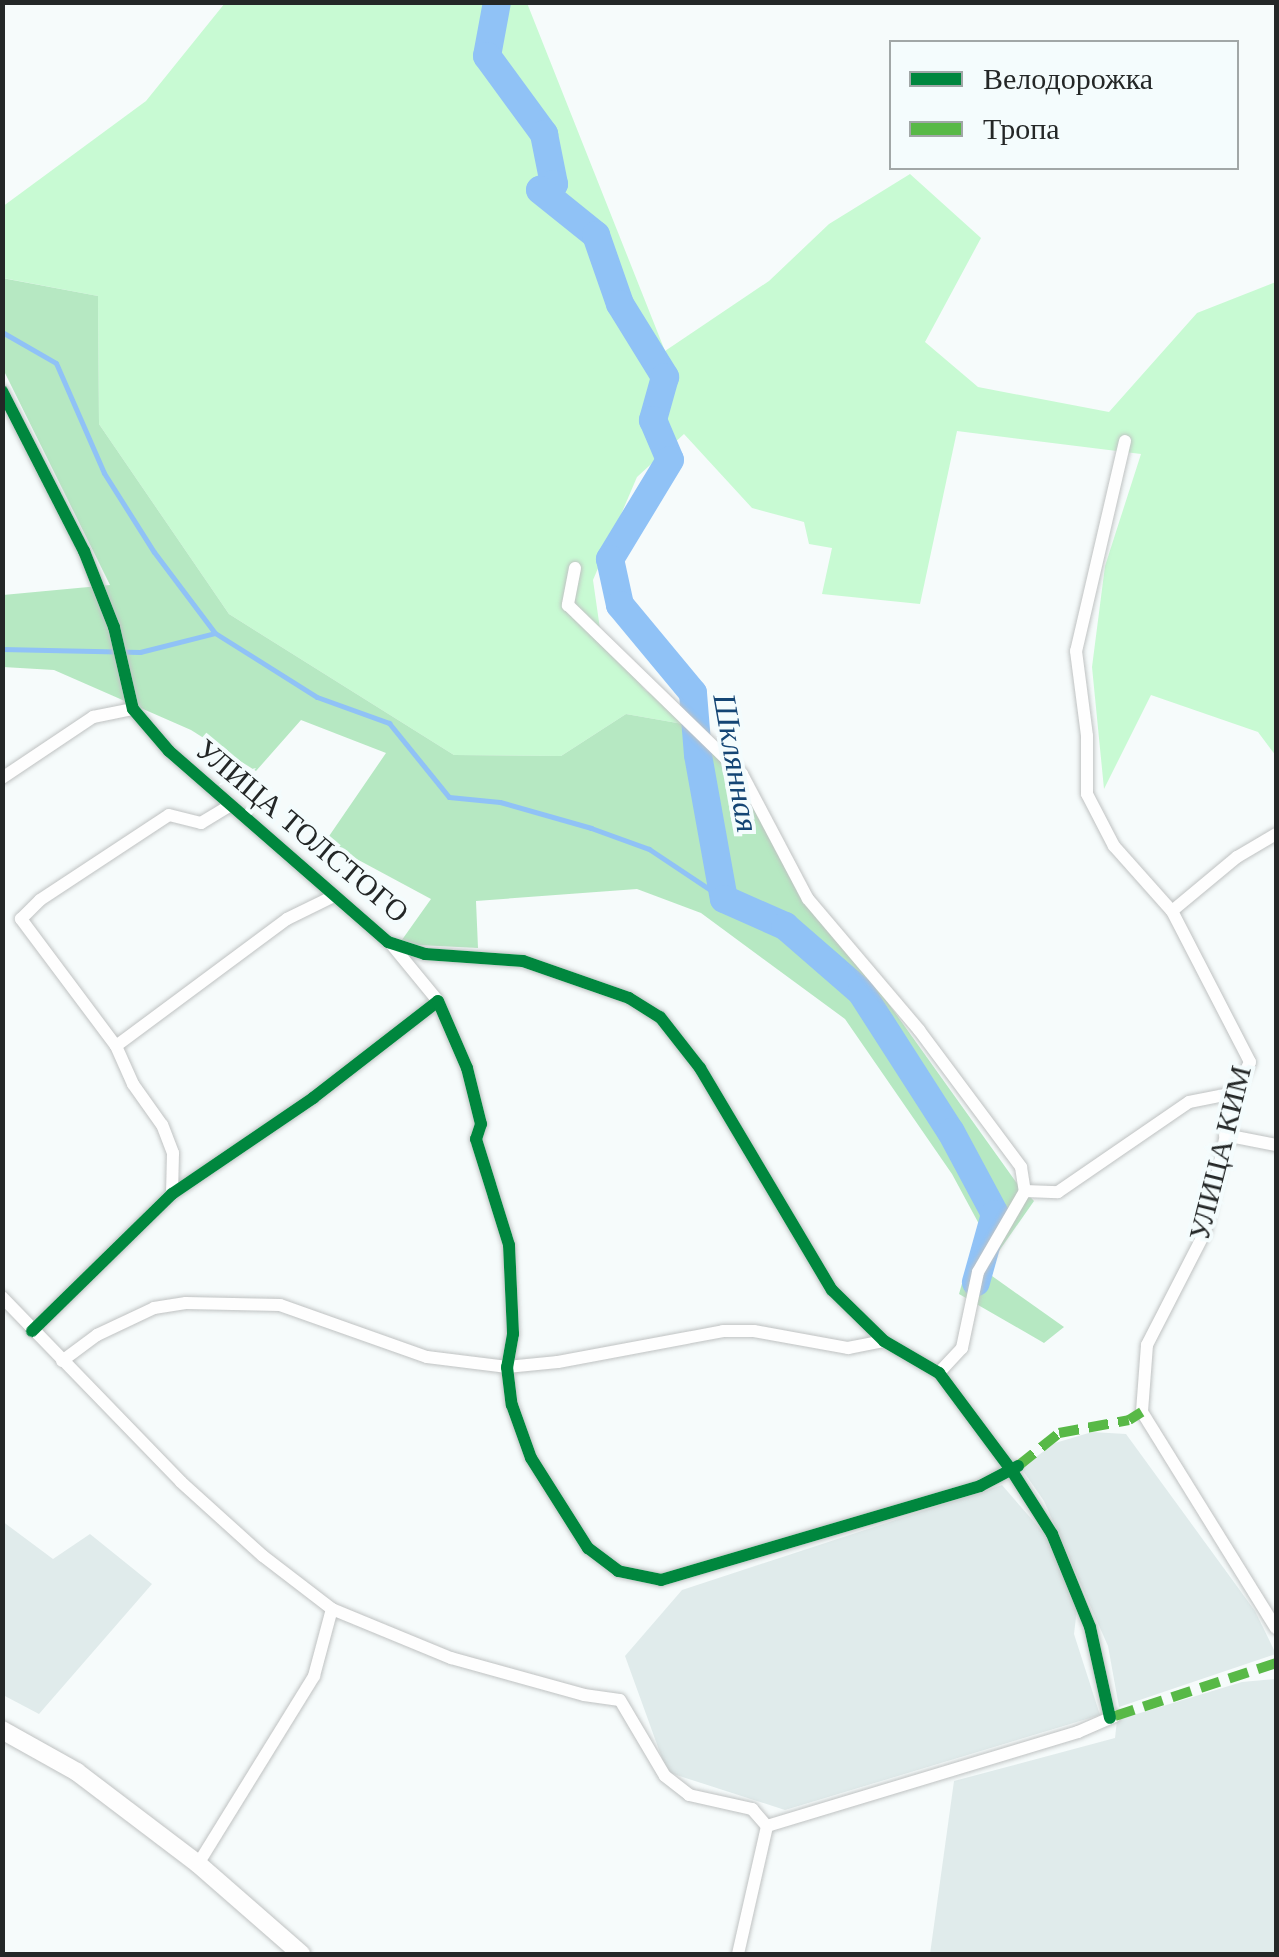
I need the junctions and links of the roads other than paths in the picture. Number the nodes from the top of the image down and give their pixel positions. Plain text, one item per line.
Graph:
1 (2, 392) edge
2 (1124, 441) dead end
3 (575, 568) dead end
4 (134, 708) junction
5 (2, 778) edge
6 (231, 805) junction
7 (1276, 834) edge
8 (334, 896) junction
9 (1172, 911) junction
10 (388, 942) junction
11 (438, 1001) junction
12 (116, 1046) junction
13 (1235, 1093) junction
14 (1225, 1135) junction
15 (1276, 1145) edge
16 (1024, 1191) junction
17 (172, 1194) junction
18 (2, 1297) edge
19 (32, 1332) junction
20 (884, 1341) junction
21 (62, 1361) junction
22 (507, 1367) junction
23 (940, 1372) junction
24 (1015, 1468) junction
25 (332, 1609) junction
26 (1276, 1628) edge
27 (2, 1730) edge
28 (766, 1826) junction
29 (198, 1864) junction
30 (301, 1954) edge
31 (738, 1954) edge

1 - 4 street, УЛИЦА ТОЛСТОГО
2 - 9 street, УЛИЦА КИМ
3 - 16 street
4 - 5 street
4 - 6 street, УЛИЦА ТОЛСТОГО
6 - 8 street, УЛИЦА ТОЛСТОГО
6 - 12 street
7 - 9 street
8 - 10 street, УЛИЦА ТОЛСТОГО
8 - 12 street
9 - 13 street, УЛИЦА КИМ
10 - 11 street
10 - 20 street, УЛИЦА ТОЛСТОГО
11 - 17 street
11 - 22 street
12 - 17 street
13 - 14 street, УЛИЦА КИМ
13 - 16 street
14 - 15 street
14 - 26 street, УЛИЦА КИМ
16 - 23 street
17 - 19 street
18 - 19 street
19 - 21 street
20 - 22 street
20 - 23 street, УЛИЦА ТОЛСТОГО
21 - 22 street
21 - 25 street
22 - 24 street
23 - 24 street, УЛИЦА ТОЛСТОГО
24 - 28 street, УЛИЦА ТОЛСТОГО
25 - 28 street
25 - 29 street
27 - 29 main road
28 - 31 street
29 - 30 main road

